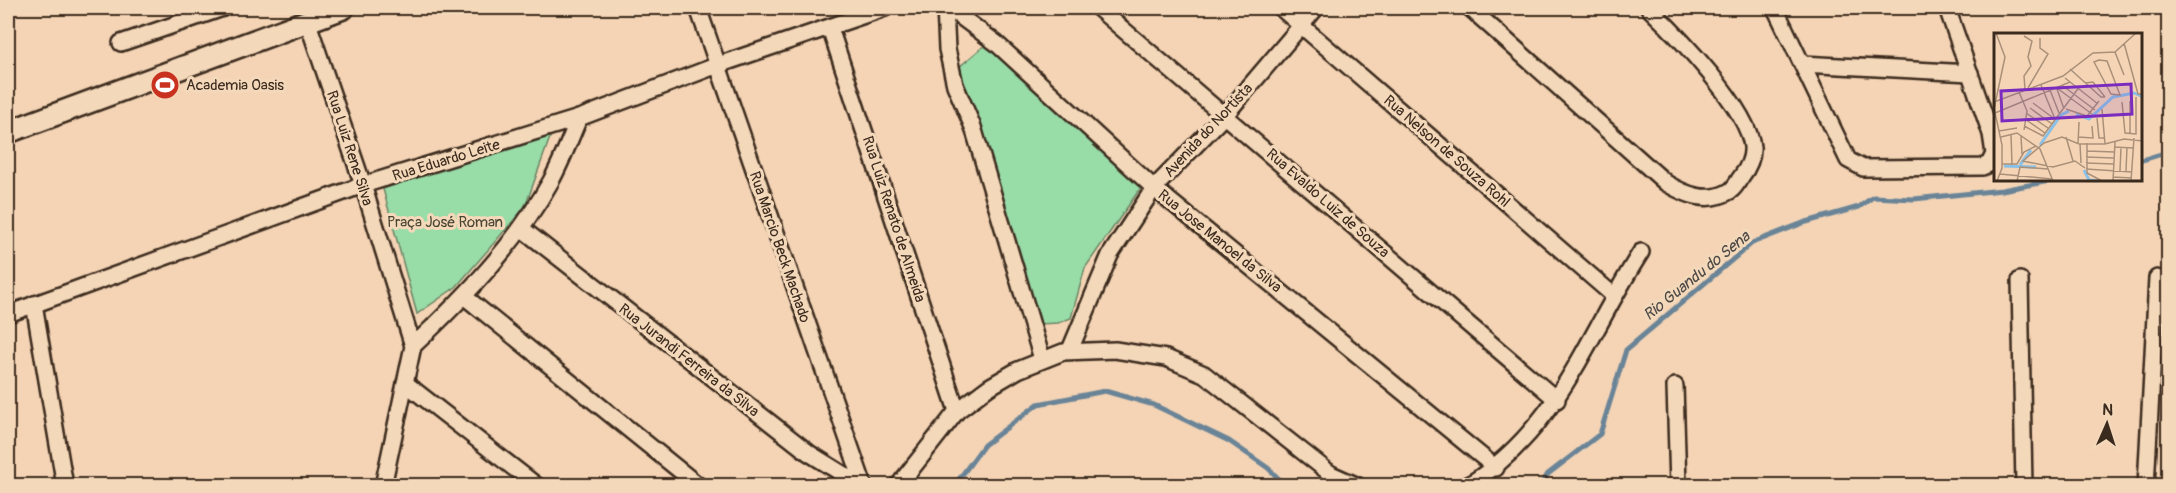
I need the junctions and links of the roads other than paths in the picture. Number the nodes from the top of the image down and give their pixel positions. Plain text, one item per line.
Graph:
1 (223, 8) edge
2 (343, 8) edge
3 (698, 8) edge
4 (885, 8) edge
5 (947, 8) edge
6 (1098, 8) edge
7 (1281, 8) edge
8 (1316, 8) edge
9 (1470, 8) edge
10 (1649, 8) edge
11 (1775, 8) edge
12 (1947, 8) edge
13 (307, 20) junction
14 (1301, 24) junction
15 (830, 27) junction
16 (122, 43) dead end
17 (1802, 64) junction
18 (718, 65) junction
19 (1970, 73) junction
20 (1226, 114) junction
21 (579, 118) junction
22 (8, 132) edge
23 (363, 185) junction
24 (1154, 188) junction
25 (521, 228) junction
26 (1641, 252) dead end
27 (2157, 278) dead end
28 (2020, 280) dead end
29 (1613, 295) junction
30 (465, 297) junction
31 (34, 304) junction
32 (8, 314) edge
33 (413, 346) junction
34 (1070, 350) junction
35 (1042, 358) junction
36 (405, 383) junction
37 (1675, 386) dead end
38 (1557, 400) junction
39 (957, 411) junction
40 (1496, 468) junction
41 (65, 486) edge
42 (383, 486) edge
43 (537, 486) edge
44 (699, 486) edge
45 (863, 486) edge
46 (898, 486) edge
47 (1358, 486) edge
48 (1467, 486) edge
49 (1678, 486) edge
50 (2024, 486) edge
51 (2146, 486) edge

1 - 16 street
2 - 13 street
3 - 18 street, Rua Marcio Beck Machado
4 - 15 street, Rua Eduardo Leite
5 - 24 street, Rua Jose Manoel da Silva
5 - 35 street
6 - 20 street, Rua Evaldo Luiz de Souza
7 - 14 street, Rua Nelson de Souza Rohl
8 - 14 street, Avenida do Nortista
9 - 10 street
11 - 17 street
12 - 19 street
13 - 22 street
13 - 23 street, Rua Luiz Rene Silva
14 - 20 street, Avenida do Nortista
14 - 29 street, Rua Nelson de Souza Rohl
15 - 18 street, Rua Eduardo Leite
15 - 39 street, Rua Luiz Renato de Almeida
17 - 19 street
17 - 19 street
18 - 21 street, Rua Eduardo Leite
18 - 45 street, Rua Marcio Beck Machado
20 - 24 street, Avenida do Nortista
20 - 38 street, Rua Evaldo Luiz de Souza
21 - 23 street, Rua Eduardo Leite
21 - 25 street
23 - 31 street, Rua Eduardo Leite
23 - 33 street, Rua Luiz Rene Silva
24 - 34 street, Avenida do Nortista
24 - 40 street, Rua Jose Manoel da Silva
25 - 30 street
25 - 45 street, Rua Jurandi Ferreira da Silva
26 - 29 street
27 - 51 street
28 - 50 street
29 - 38 street
30 - 33 street
30 - 44 street
31 - 32 street, Rua Eduardo Leite
31 - 41 street
33 - 36 street, Rua Luiz Rene Silva
34 - 35 street
34 - 47 street
35 - 39 street
36 - 42 street, Rua Luiz Rene Silva
36 - 43 street
37 - 49 street
38 - 40 street
39 - 46 street
40 - 48 street

